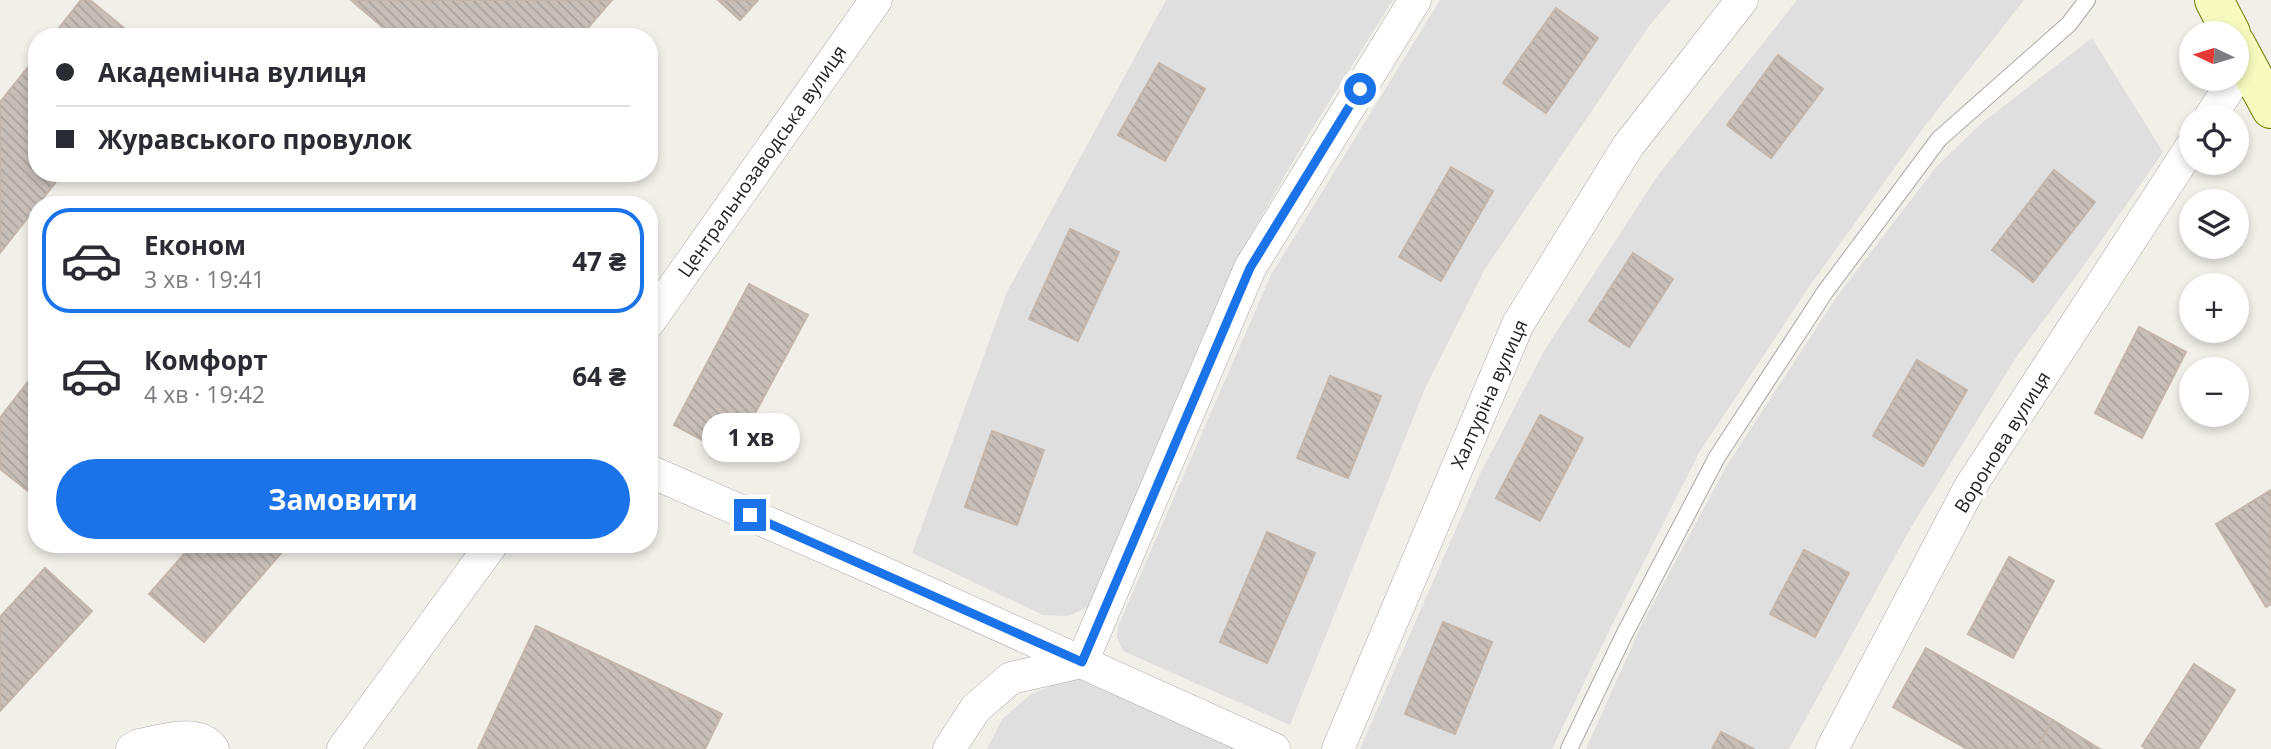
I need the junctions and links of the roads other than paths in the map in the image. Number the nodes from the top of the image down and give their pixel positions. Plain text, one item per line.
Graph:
1 (876, 0) edge
2 (1415, 0) edge
3 (1742, 0) edge
4 (2087, 0) edge
5 (2214, 0) edge
6 (2222, 21) edge
7 (2249, 77) edge
8 (2271, 109) edge
9 (2179, 165) edge
10 (658, 309) edge
11 (658, 475) edge
12 (485, 553) edge
13 (1082, 662) junction
14 (132, 749) edge
15 (213, 749) edge
16 (343, 749) edge
17 (950, 749) edge
18 (1274, 749) edge
19 (1338, 749) edge
20 (1569, 749) edge
21 (1832, 749) edge

1 - 10 street, Центральнозаводська вулиця
2 - 13 street
3 - 19 street, Халтуріна вулиця
4 - 20 lane
5 - 6 main road
7 - 8 main road
9 - 21 street, Воронова вулиця
11 - 13 street
12 - 16 street
13 - 17 street
13 - 18 street
14 - 15 street

